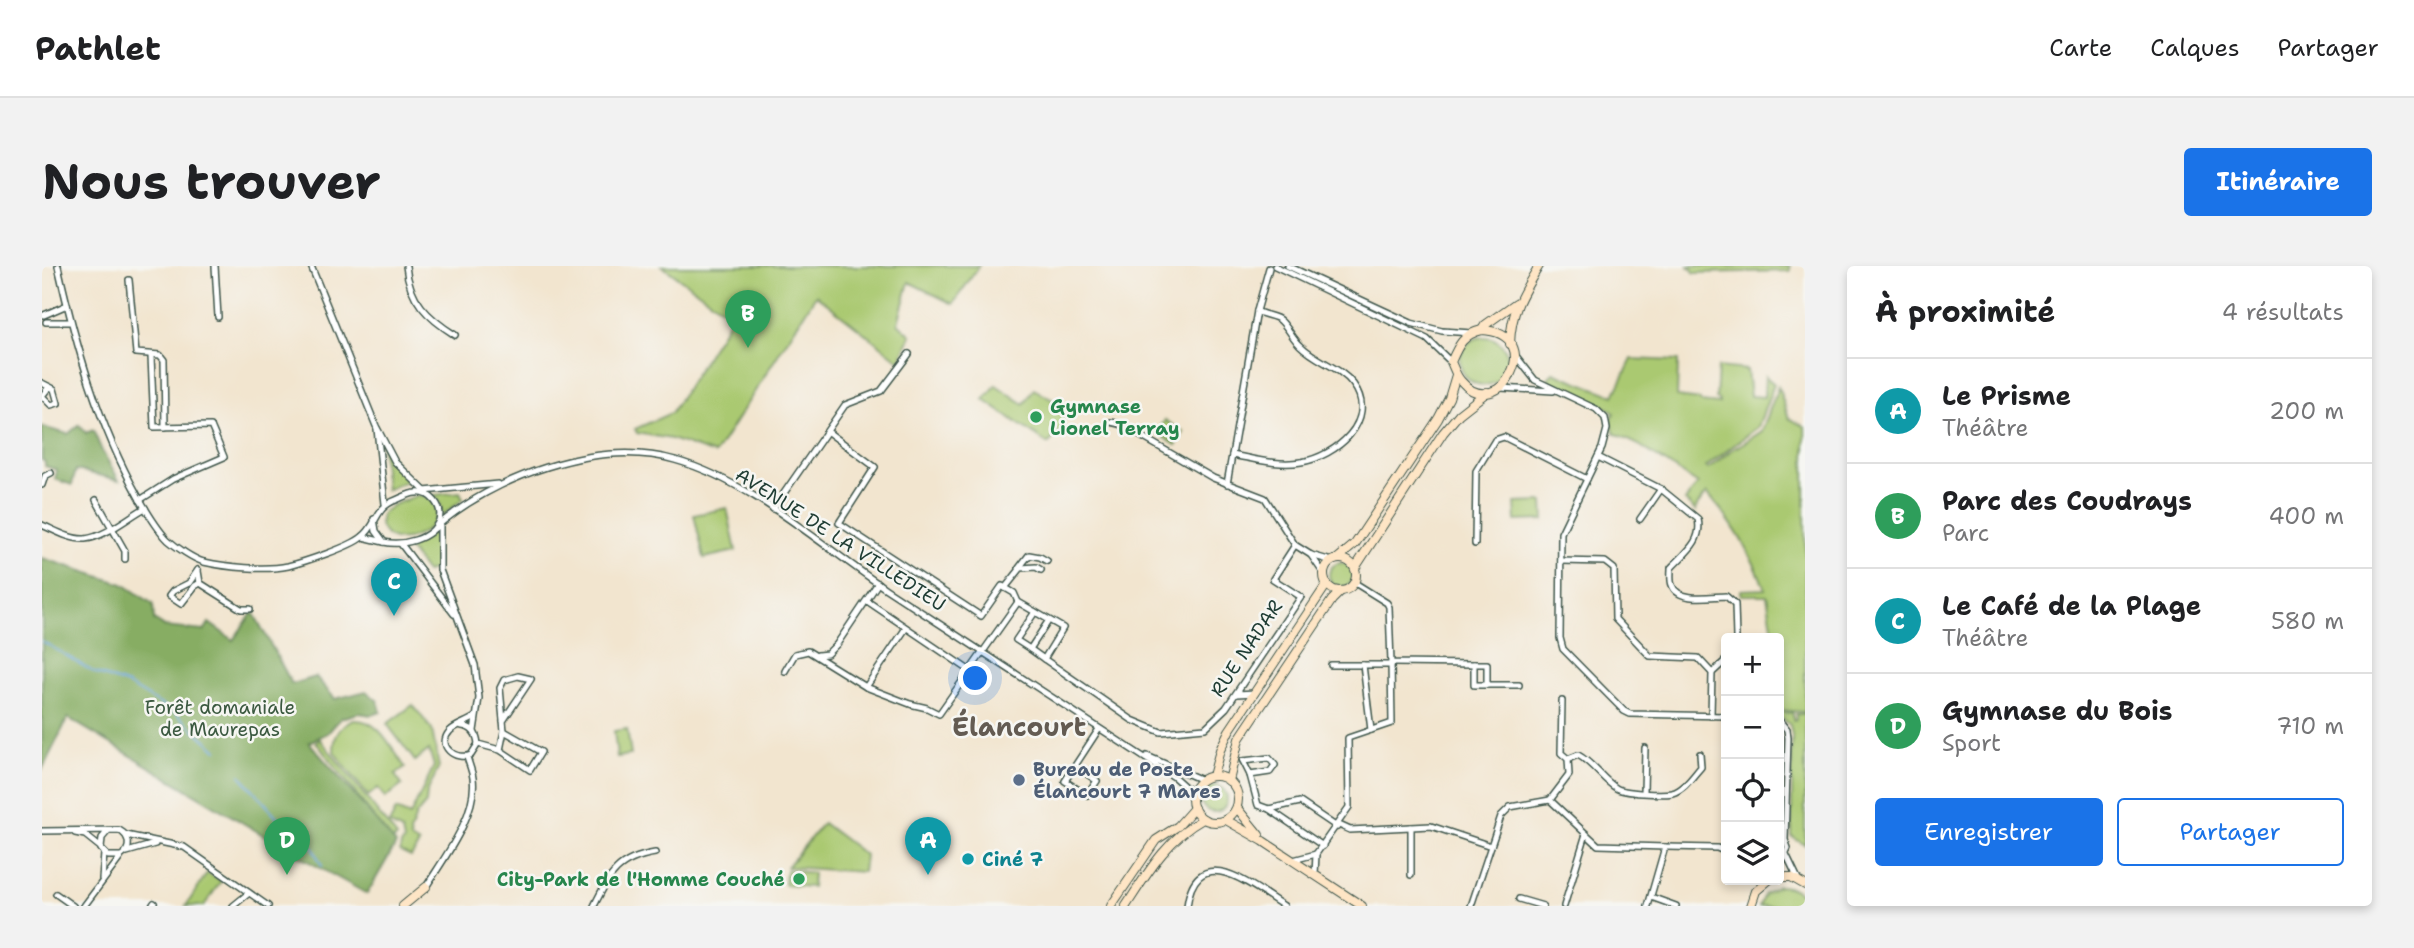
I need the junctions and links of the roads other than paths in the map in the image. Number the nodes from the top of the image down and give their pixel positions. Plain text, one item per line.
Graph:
1 (58, 266) edge
2 (215, 266) edge
3 (311, 266) edge
4 (406, 266) edge
5 (1288, 266) edge
6 (1539, 266) edge
7 (1271, 267) edge
8 (129, 280) dead end
9 (1518, 301) junction
10 (67, 305) junction
11 (1257, 311) junction
12 (218, 317) dead end
13 (44, 319) edge
14 (71, 323) junction
15 (1482, 331) junction
16 (1472, 333) junction
17 (455, 335) dead end
18 (1510, 344) junction
19 (909, 354) dead end
20 (1515, 355) junction
21 (150, 356) junction
22 (1451, 362) junction
23 (1457, 375) junction
24 (42, 383) edge
25 (50, 387) dead end
26 (1501, 388) junction
27 (1556, 391) junction
28 (1487, 392) junction
29 (1111, 422) dead end
30 (376, 426) junction
31 (165, 427) junction
32 (828, 432) junction
33 (1232, 455) junction
34 (1598, 457) junction
35 (51, 472) dead end
36 (1587, 479) junction
37 (505, 483) junction
38 (1227, 484) junction
39 (42, 485) edge
40 (1661, 489) junction
41 (424, 493) junction
42 (96, 500) dead end
43 (140, 500) junction
44 (385, 504) junction
45 (145, 508) junction
46 (773, 509) junction
47 (374, 519) junction
48 (1640, 519) dead end
49 (438, 523) junction
50 (42, 525) edge
51 (112, 527) junction
52 (363, 537) junction
53 (384, 542) junction
54 (401, 544) junction
55 (1475, 544) dead end
56 (1295, 545) junction
57 (1311, 555) junction
58 (125, 559) dead end
59 (1335, 560) junction
60 (201, 561) junction
61 (1047, 561) dead end
62 (1561, 561) junction
63 (1354, 568) junction
64 (198, 570) junction
65 (1017, 570) junction
66 (1041, 570) dead end
67 (1324, 574) junction
68 (200, 583) junction
69 (878, 583) junction
70 (1354, 583) junction
71 (1327, 584) junction
72 (1005, 588) junction
73 (1341, 591) junction
74 (867, 601) junction
75 (1018, 602) junction
76 (250, 609) dead end
77 (1035, 612) junction
78 (458, 619) junction
79 (1049, 620) junction
80 (906, 628) junction
81 (1736, 633) edge
82 (1030, 649) junction
83 (983, 652) junction
84 (818, 655) junction
85 (1044, 659) junction
86 (1331, 664) dead end
87 (1363, 664) junction
88 (1391, 664) junction
89 (1474, 664) junction
90 (1721, 665) edge
91 (969, 670) junction
92 (785, 671) dead end
93 (1269, 671) junction
94 (1712, 673) junction
95 (1487, 685) junction
96 (1519, 685) dead end
97 (866, 687) junction
98 (1255, 693) junction
99 (1562, 701) dead end
100 (1711, 716) junction
101 (1721, 716) edge
102 (475, 717) junction
103 (503, 721) junction
104 (462, 726) junction
105 (1784, 726) edge
106 (1100, 729) junction
107 (1371, 730) junction
108 (474, 731) junction
109 (504, 731) junction
110 (478, 744) junction
111 (1645, 748) dead end
112 (1131, 749) junction
113 (500, 750) junction
114 (1700, 754) dead end
115 (467, 757) junction
116 (1568, 759) junction
117 (1232, 761) junction
118 (1243, 761) junction
119 (1076, 766) junction
120 (1250, 775) junction
121 (1213, 776) junction
122 (1202, 780) junction
123 (1229, 781) junction
124 (1644, 792) junction
125 (1193, 794) junction
126 (1550, 800) junction
127 (1194, 808) junction
128 (1237, 808) junction
129 (1269, 810) junction
130 (1203, 819) junction
131 (1226, 820) junction
132 (1338, 826) junction
133 (1411, 827) junction
134 (42, 831) edge
135 (55, 831) junction
136 (108, 831) junction
137 (1586, 834) junction
138 (126, 835) junction
139 (1263, 841) junction
140 (165, 843) junction
141 (1323, 846) junction
142 (1491, 846) junction
143 (1665, 847) junction
144 (1721, 850) edge
145 (103, 851) junction
146 (655, 853) dead end
147 (1316, 854) junction
148 (1786, 854) junction
149 (123, 855) junction
150 (1784, 858) edge
151 (1293, 860) junction
152 (1315, 875) junction
153 (1411, 875) dead end
154 (1784, 877) edge
155 (101, 882) junction
156 (1803, 883) edge
157 (1763, 885) edge
158 (426, 887) junction
159 (249, 893) junction
160 (56, 894) dead end
161 (1651, 897) junction
162 (1519, 899) dead end
163 (73, 906) edge
164 (84, 906) edge
165 (233, 906) edge
166 (268, 906) edge
167 (403, 906) edge
168 (413, 906) edge
169 (594, 906) edge
170 (1111, 906) edge
171 (1126, 906) edge
172 (1187, 906) edge
173 (1284, 906) edge
174 (1362, 906) edge
175 (1471, 906) edge
176 (1543, 906) edge
177 (1564, 906) edge
178 (1648, 906) edge
179 (1676, 906) edge
180 (1751, 906) edge

1 - 10 street
2 - 12 street
3 - 30 street
4 - 17 street
5 - 16 street
6 - 9 street
7 - 11 street
7 - 22 street
8 - 21 street
9 - 15 street
9 - 18 street
10 - 13 street
10 - 14 street
11 - 33 street
11 - 33 street
13 - 14 street
14 - 43 street
15 - 16 street
15 - 18 street
16 - 22 street
18 - 20 street
19 - 32 street
20 - 26 street
20 - 27 street
21 - 31 street
21 - 31 street
22 - 23 street
23 - 28 street
23 - 59 street
24 - 25 street
26 - 27 street
26 - 28 street
27 - 34 street
28 - 63 street
29 - 38 street
30 - 41 street
30 - 44 street
31 - 43 street
32 - 46 street
32 - 72 street
33 - 38 street
34 - 36 street
34 - 40 street
35 - 39 street
36 - 55 street
36 - 62 street
37 - 41 street, AVENUE DE LA VILLEDIEU
37 - 46 street, AVENUE DE LA VILLEDIEU
37 - 49 street, AVENUE DE LA VILLEDIEU
38 - 56 street
40 - 48 street
40 - 81 street
41 - 44 street
41 - 49 street
42 - 51 street
43 - 45 street
44 - 47 street
45 - 51 street
45 - 60 street
46 - 69 street, AVENUE DE LA VILLEDIEU
47 - 52 street
47 - 53 street
49 - 54 street
49 - 78 street
50 - 51 street
51 - 58 street
52 - 53 street
52 - 60 street
53 - 54 street
54 - 78 street
56 - 57 street
56 - 85 street, RUE NADAR
57 - 59 street
57 - 67 street
59 - 63 street
59 - 67 street
60 - 64 street
61 - 65 street
62 - 94 street
62 - 100 street
63 - 70 street
64 - 68 street
64 - 68 street
65 - 66 street
65 - 72 street
67 - 71 street
68 - 76 street
69 - 74 street
69 - 83 street, AVENUE DE LA VILLEDIEU
70 - 73 street
70 - 88 street
71 - 73 street
71 - 93 street
72 - 75 street
73 - 117 street
74 - 80 street
74 - 84 street
75 - 77 street
75 - 83 street
77 - 79 street
77 - 82 street
78 - 102 street
79 - 82 street
79 - 85 street
80 - 91 street
80 - 97 street
82 - 85 street, RUE NADAR
83 - 91 street
83 - 106 street, AVENUE DE LA VILLEDIEU
84 - 92 street
84 - 97 street
86 - 87 street
87 - 88 street
87 - 107 street
88 - 89 street
88 - 107 street
89 - 95 street
89 - 95 street
90 - 94 street
91 - 97 street
93 - 98 street
93 - 98 street
94 - 100 street
95 - 96 street
98 - 121 street
99 - 116 street
100 - 101 street
102 - 104 street
102 - 108 street
103 - 103 street
103 - 109 street
104 - 108 street
104 - 115 street
105 - 148 street
106 - 112 street, AVENUE DE LA VILLEDIEU
106 - 119 street
107 - 132 street
108 - 110 street
109 - 113 street
109 - 113 street
110 - 113 street
110 - 115 street
111 - 124 street
112 - 122 street, AVENUE DE LA VILLEDIEU
112 - 125 street, AVENUE DE LA VILLEDIEU
114 - 124 street
115 - 158 street
116 - 124 street
116 - 126 street
117 - 118 street
117 - 123 street
118 - 120 street
118 - 120 street
119 - 119 street
120 - 129 street
121 - 122 street
121 - 123 street
122 - 125 street
123 - 128 street
125 - 127 street
126 - 137 street
126 - 142 street
127 - 130 street
127 - 170 street
128 - 131 street
128 - 139 street
129 - 132 street
129 - 141 street
130 - 131 street
130 - 171 street
131 - 139 street
132 - 133 street
132 - 141 street
133 - 142 street
133 - 153 street
134 - 135 street
135 - 136 street
135 - 145 street
136 - 138 street
136 - 145 street
137 - 143 street
137 - 177 street
138 - 140 street
138 - 149 street
139 - 151 street
140 - 149 street
140 - 159 street
141 - 147 street
142 - 175 street
143 - 144 street
143 - 161 street
145 - 149 street
145 - 155 street
146 - 169 street
147 - 151 street
147 - 152 street
148 - 150 street
148 - 156 street
149 - 155 street
151 - 152 street
152 - 174 street
154 - 156 street
155 - 164 street
157 - 180 street
158 - 167 street
158 - 168 street
159 - 165 street
159 - 166 street
160 - 163 street
161 - 178 street
161 - 179 street
162 - 176 street
172 - 173 street

